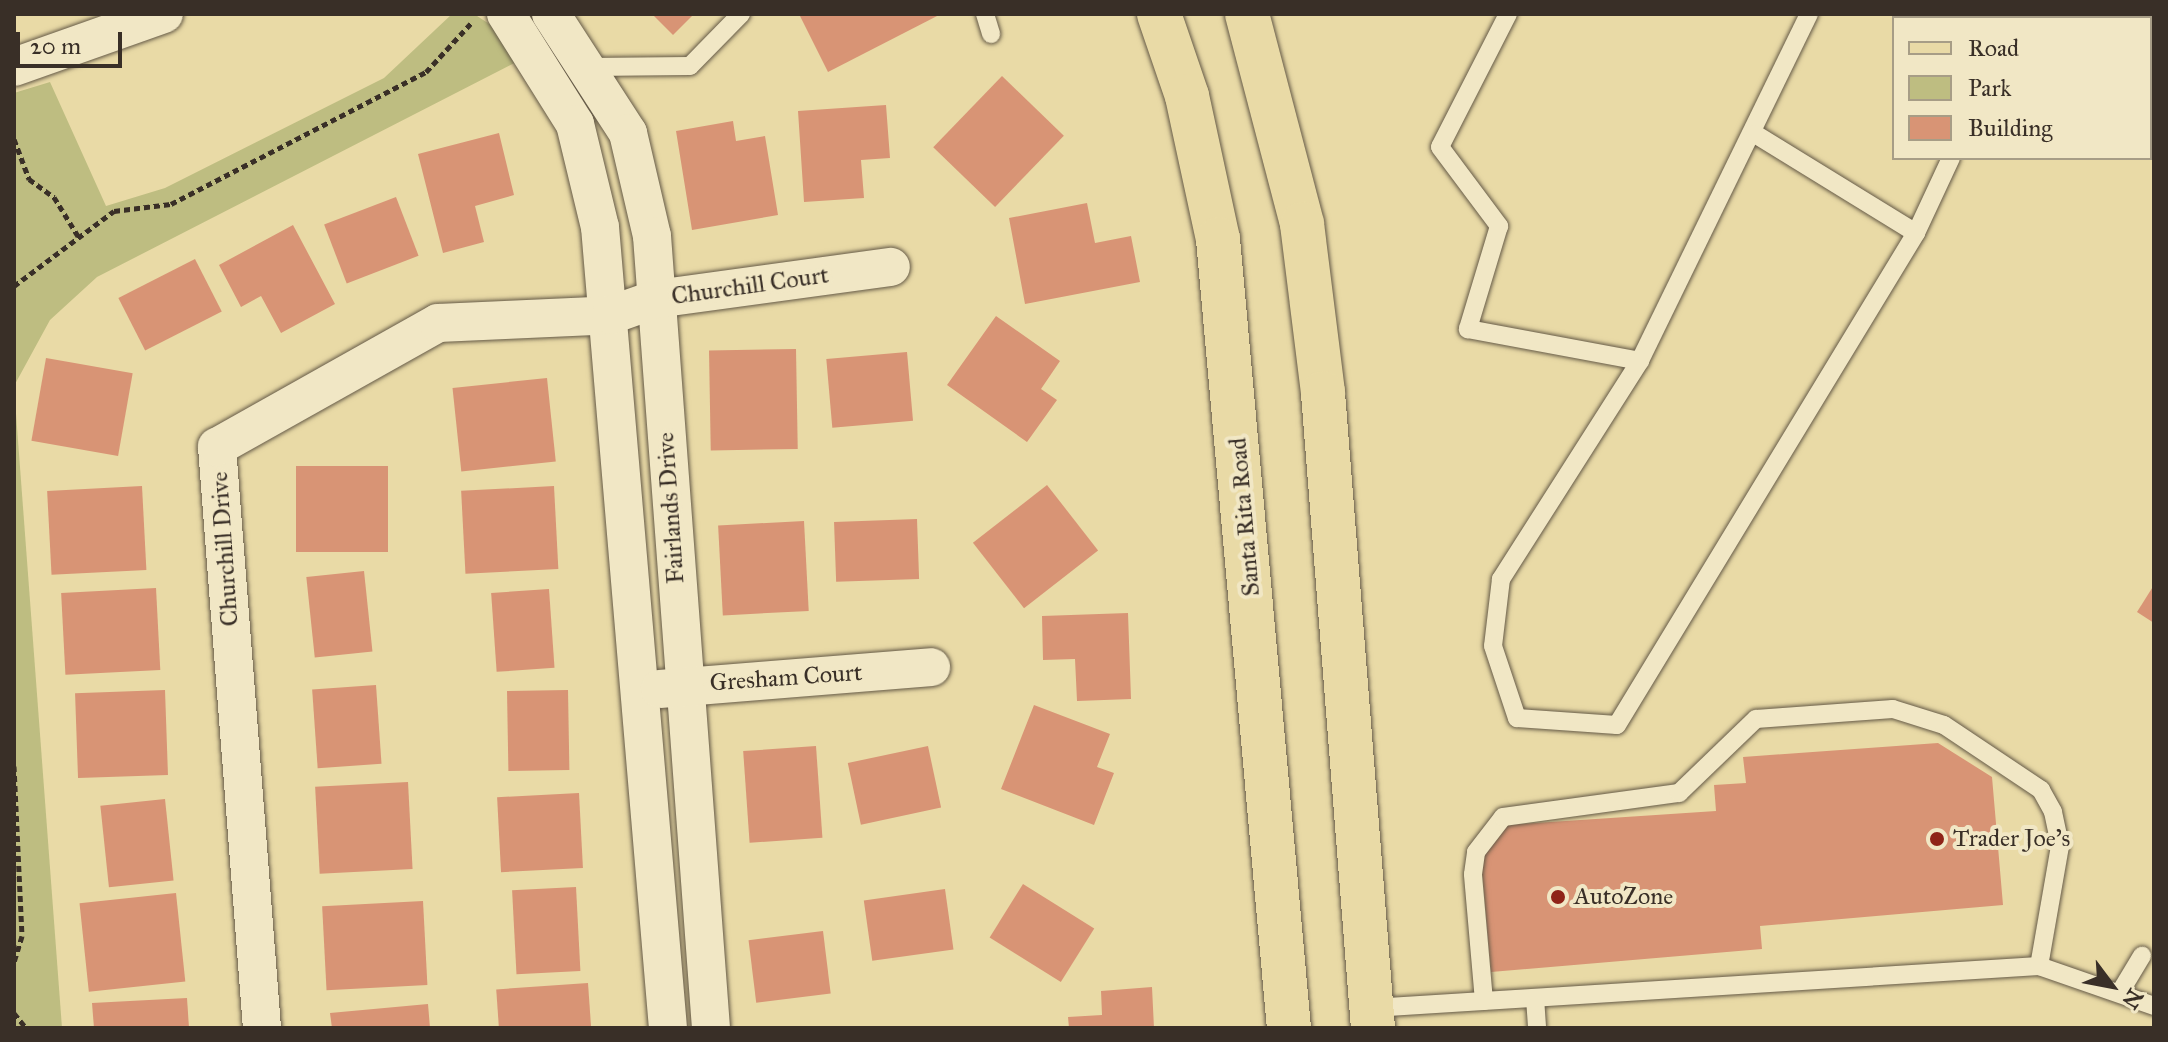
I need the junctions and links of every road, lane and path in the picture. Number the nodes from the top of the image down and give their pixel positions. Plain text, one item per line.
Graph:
1 (164, 14) edge
2 (478, 14) edge
3 (506, 14) edge
4 (551, 14) edge
5 (741, 14) edge
6 (985, 14) edge
7 (1159, 14) edge
8 (1247, 14) edge
9 (1508, 14) edge
10 (1809, 14) edge
11 (991, 34) dead end
12 (14, 67) edge
13 (589, 67) junction
14 (1755, 134) junction
15 (14, 139) edge
16 (1950, 160) edge
17 (1916, 233) junction
18 (78, 236) junction
19 (891, 267) dead end
20 (14, 286) edge
21 (656, 299) junction
22 (611, 315) junction
23 (1640, 361) junction
24 (931, 667) dead end
25 (684, 686) junction
26 (641, 691) junction
27 (14, 766) edge
28 (2142, 956) dead end
29 (14, 962) edge
30 (2039, 966) junction
31 (2122, 989) junction
32 (1535, 998) junction
33 (1484, 1001) junction
34 (2154, 1006) edge
35 (14, 1013) edge
36 (1373, 1018) edge
37 (26, 1028) edge
38 (262, 1028) edge
39 (668, 1028) edge
40 (711, 1028) edge
41 (1289, 1028) edge
42 (1537, 1028) edge

1 - 12 street
2 - 18 path
3 - 22 street, Fairlands Drive
4 - 13 street, Fairlands Drive
5 - 13 lane
6 - 11 lane
7 - 41 main road, Santa Rita Road
8 - 36 main road
9 - 23 lane
10 - 14 lane
13 - 21 street, Fairlands Drive
14 - 17 lane
14 - 23 lane
15 - 18 path
16 - 17 lane
17 - 23 lane
18 - 20 path
19 - 21 street, Churchill Court
21 - 22 street, Churchill Court
21 - 25 street, Fairlands Drive
22 - 26 street, Fairlands Drive
22 - 38 street, Churchill Drive
24 - 25 street, Gresham Court
25 - 26 street, Gresham Court
25 - 40 street, Fairlands Drive
26 - 39 street, Fairlands Drive
27 - 29 path
28 - 31 lane
30 - 31 lane
30 - 32 lane
30 - 33 lane
31 - 34 lane
32 - 33 lane
32 - 42 lane
33 - 36 lane
35 - 37 path

